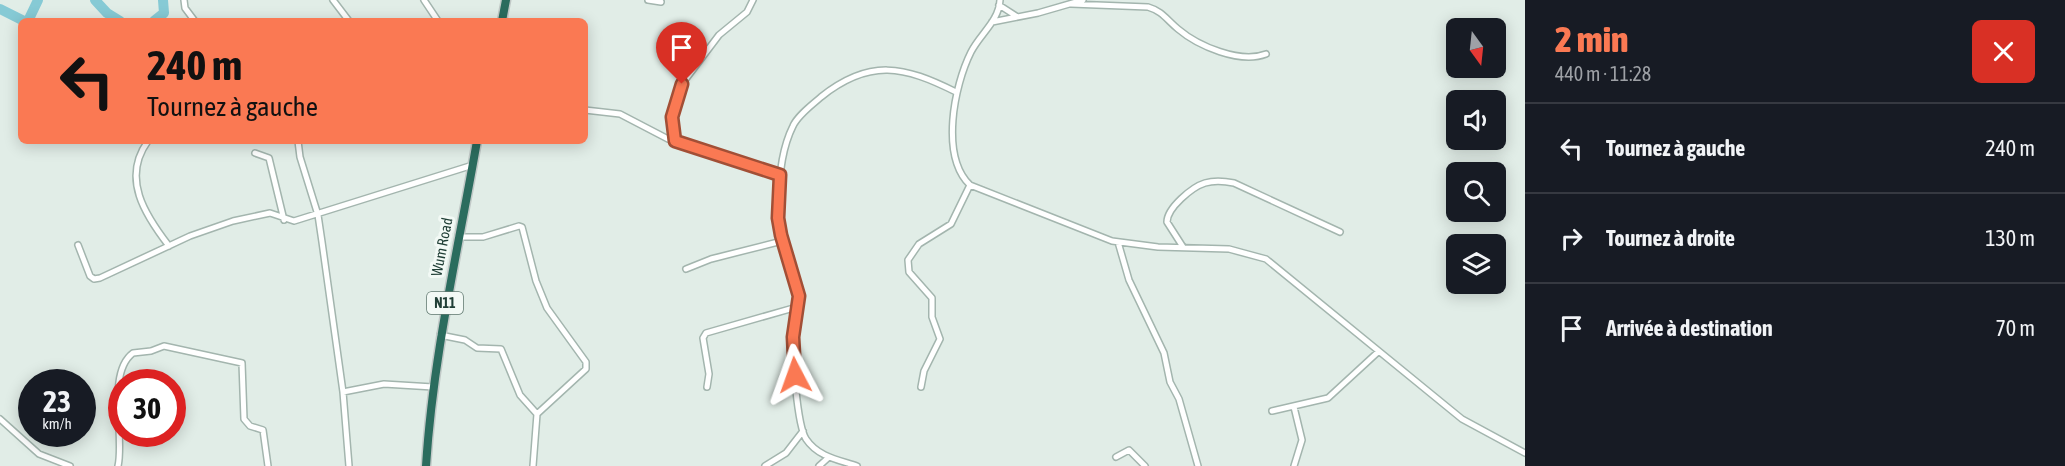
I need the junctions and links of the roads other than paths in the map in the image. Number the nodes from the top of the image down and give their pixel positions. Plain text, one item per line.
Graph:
1 (184, 0) edge
2 (333, 0) edge
3 (424, 0) edge
4 (506, 0) edge
5 (648, 0) edge
6 (753, 0) edge
7 (1083, 0) edge
8 (661, 2) dead end
9 (999, 2) edge
10 (1071, 4) junction
11 (1016, 16) junction
12 (192, 18) edge
13 (347, 18) edge
14 (436, 18) edge
15 (503, 18) edge
16 (992, 22) junction
17 (1266, 54) dead end
18 (956, 92) junction
19 (588, 110) edge
20 (675, 141) junction
21 (146, 144) edge
22 (298, 144) edge
23 (476, 144) edge
24 (255, 153) dead end
25 (473, 165) junction
26 (780, 175) junction
27 (970, 185) junction
28 (318, 215) junction
29 (284, 219) junction
30 (1340, 232) dead end
31 (458, 237) junction
32 (782, 241) junction
33 (1118, 242) junction
34 (78, 245) dead end
35 (169, 246) junction
36 (1183, 247) junction
37 (686, 269) dead end
38 (797, 307) junction
39 (440, 335) junction
40 (1378, 352) junction
41 (433, 387) junction
42 (706, 387) dead end
43 (921, 387) dead end
44 (343, 392) junction
45 (1294, 407) junction
46 (1272, 411) dead end
47 (537, 414) junction
48 (0, 419) edge
49 (802, 431) junction
50 (1525, 453) edge
51 (826, 456) junction
52 (1116, 457) dead end
53 (820, 464) edge
54 (70, 466) edge
55 (118, 466) edge
56 (268, 466) edge
57 (349, 466) edge
58 (426, 466) edge
59 (533, 466) edge
60 (765, 466) edge
61 (857, 466) edge
62 (1145, 466) edge
63 (1198, 466) edge
64 (1294, 466) edge

1 - 12 street
2 - 13 street
3 - 14 street
4 - 15 highway
5 - 8 street
6 - 20 street
7 - 10 street
9 - 11 street
9 - 16 street
10 - 11 street
10 - 17 street
11 - 16 street
16 - 18 street
18 - 26 street
18 - 27 street
19 - 20 street
20 - 26 street
21 - 35 street
22 - 28 street
23 - 25 highway, Wum Road / N11
24 - 29 street
25 - 28 street
25 - 31 highway, Wum Road / N11
26 - 32 street
27 - 33 street
27 - 43 street
28 - 29 street
28 - 44 street
29 - 35 street
30 - 36 street
31 - 39 highway, Wum Road / N11
31 - 47 street
32 - 37 street
32 - 38 street
33 - 36 street
33 - 63 street
34 - 35 street
36 - 40 street
38 - 42 street
38 - 49 street
39 - 41 highway, Wum Road / N11
39 - 47 street
40 - 45 street
40 - 50 street
41 - 44 street
41 - 58 highway, Wum Road / N11
44 - 57 street
45 - 46 street
45 - 64 street
47 - 59 street
48 - 54 street
49 - 51 street
49 - 60 street
51 - 53 street
51 - 61 street
52 - 62 street
55 - 56 street

